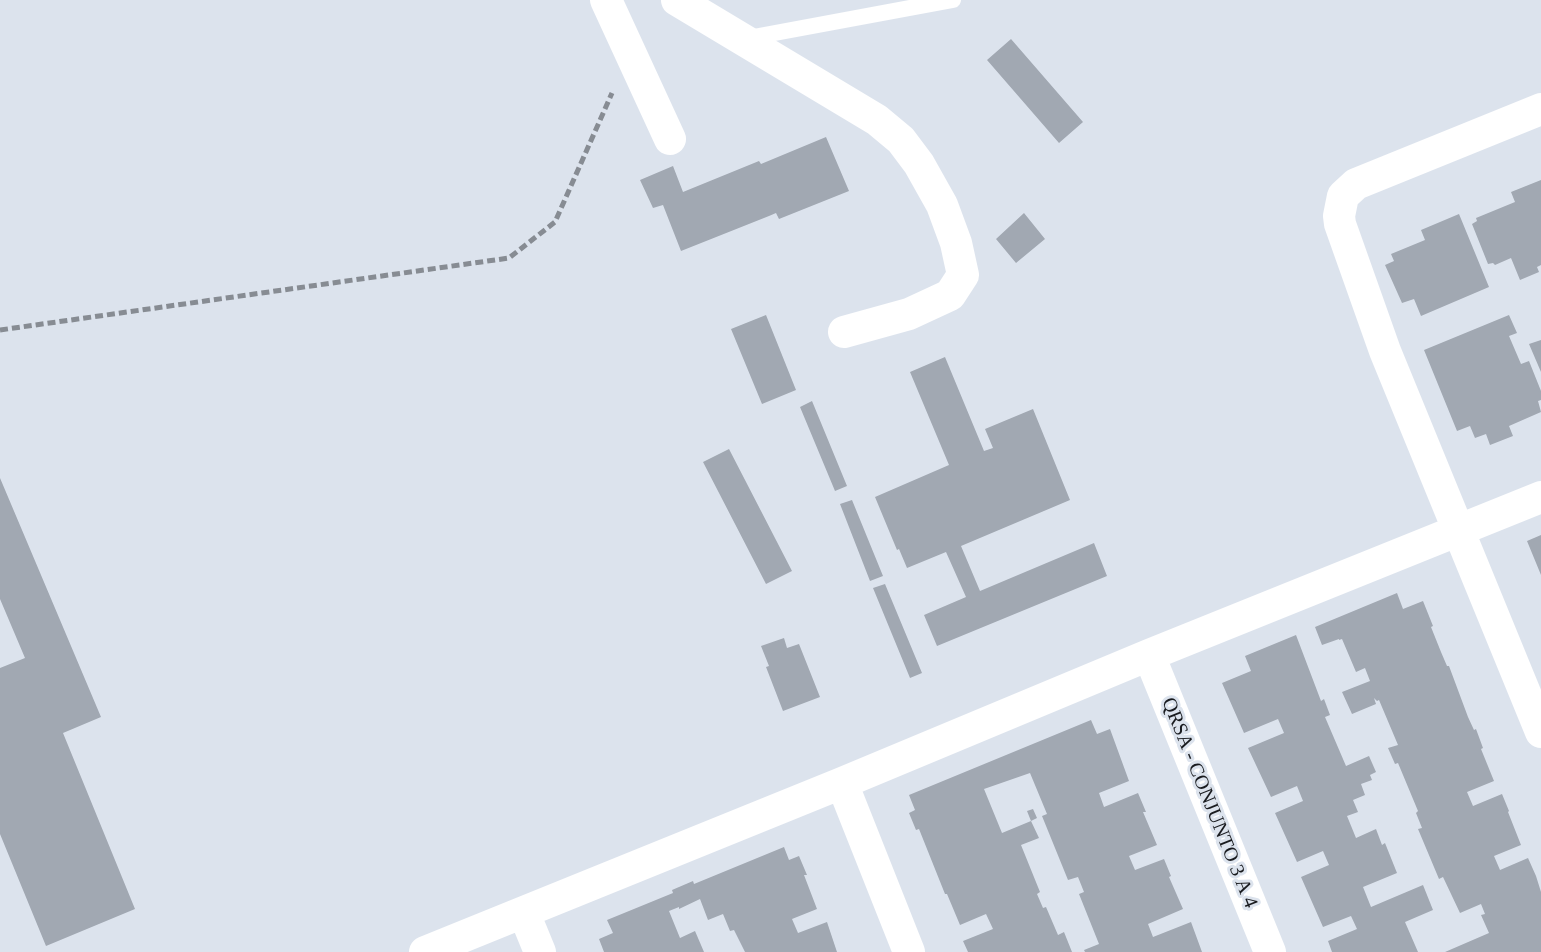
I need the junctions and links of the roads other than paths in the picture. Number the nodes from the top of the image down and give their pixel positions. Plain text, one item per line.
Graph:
1 (606, 0) edge
2 (677, 0) edge
3 (953, 0) edge
4 (742, 39) junction
5 (1541, 109) edge
6 (670, 139) dead end
7 (844, 332) dead end
8 (1541, 497) edge
9 (1459, 530) junction
10 (1149, 655) junction
11 (1541, 732) edge
12 (842, 783) junction
13 (524, 913) junction
14 (425, 952) edge
15 (540, 952) edge
16 (909, 952) edge
17 (1270, 952) edge

1 - 6 street
2 - 4 street
3 - 4 lane
4 - 7 street
5 - 9 street
8 - 9 street
9 - 10 street
9 - 11 street
10 - 12 street
10 - 17 street, QRSA - CONJUNTO 3 A 4
12 - 13 street
12 - 16 street
13 - 14 street
13 - 15 street

